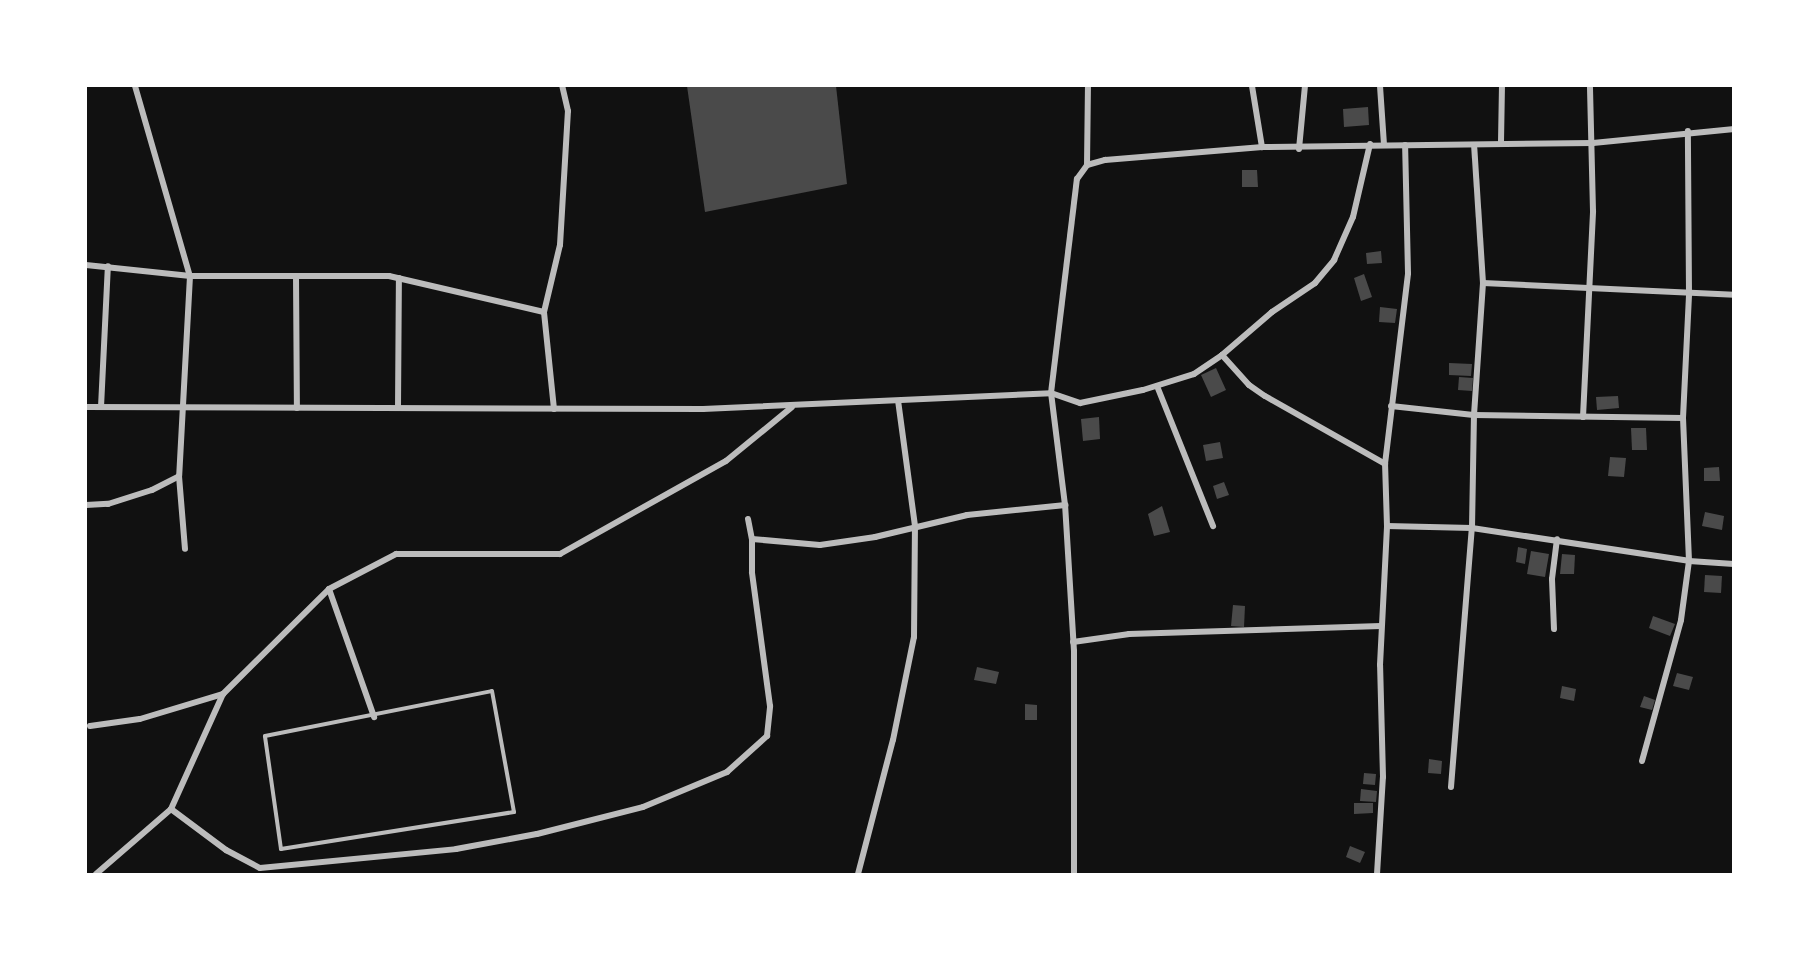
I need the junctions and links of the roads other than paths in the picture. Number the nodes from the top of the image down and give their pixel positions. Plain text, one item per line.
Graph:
1 (135, 86) edge
2 (562, 86) edge
3 (1088, 86) edge
4 (1252, 86) edge
5 (1305, 86) edge
6 (1380, 86) edge
7 (1502, 86) edge
8 (1590, 86) edge
9 (1734, 129) edge
10 (1688, 131) junction
11 (1501, 142) junction
12 (1593, 143) junction
13 (1370, 144) junction
14 (1384, 144) junction
15 (1405, 145) junction
16 (1474, 145) junction
17 (1262, 147) junction
18 (1299, 149) junction
19 (1087, 165) junction
20 (86, 265) edge
21 (108, 267) junction
22 (190, 276) junction
23 (296, 276) junction
24 (399, 278) junction
25 (1483, 283) junction
26 (1587, 288) junction
27 (1689, 294) junction
28 (1734, 295) edge
29 (544, 312) junction
30 (1222, 355) junction
31 (1157, 386) junction
32 (1051, 393) junction
33 (898, 401) junction
34 (792, 406) junction
35 (1391, 406) junction
36 (86, 407) edge
37 (101, 407) junction
38 (186, 407) junction
39 (297, 408) junction
40 (398, 408) junction
41 (554, 409) junction
42 (1474, 415) junction
43 (1583, 417) junction
44 (1683, 418) junction
45 (1385, 464) junction
46 (179, 476) junction
47 (86, 505) edge
48 (1065, 505) junction
49 (748, 519) dead end
50 (915, 526) junction
51 (1213, 526) dead end
52 (1387, 526) junction
53 (1472, 528) junction
54 (752, 539) junction
55 (1557, 539) junction
56 (185, 549) dead end
57 (1689, 561) junction
58 (1734, 564) edge
59 (329, 589) junction
60 (1381, 626) junction
61 (1554, 629) dead end
62 (1073, 642) junction
63 (223, 694) junction
64 (374, 717) junction
65 (90, 726) dead end
66 (1642, 761) dead end
67 (1451, 787) dead end
68 (171, 809) junction
69 (96, 874) edge
70 (858, 874) edge
71 (1074, 874) edge
72 (1377, 874) edge

1 - 22 street
2 - 29 street
3 - 19 street
4 - 17 street
5 - 18 street
6 - 14 street
7 - 11 street
8 - 12 street
9 - 10 street
10 - 12 street
10 - 27 street
11 - 12 street
11 - 16 street
12 - 26 street
13 - 14 street
13 - 18 street
13 - 30 street
14 - 15 street
15 - 16 street
15 - 35 street
16 - 25 street
17 - 18 street
17 - 19 street
19 - 32 street
20 - 21 street
21 - 22 street
21 - 37 street
22 - 23 street
22 - 38 street
23 - 24 street
23 - 39 street
24 - 29 street
24 - 40 street
25 - 26 street
25 - 42 street
26 - 27 street
26 - 43 street
27 - 28 street
27 - 44 street
29 - 41 street
30 - 31 street
30 - 45 street
31 - 32 street
31 - 51 street
32 - 33 street
32 - 48 street
33 - 34 street
33 - 50 street
34 - 41 street
34 - 59 street
35 - 42 street
35 - 45 street
36 - 37 street
37 - 38 street
38 - 39 street
38 - 46 street
39 - 40 street
40 - 41 street
42 - 43 street
42 - 53 street
43 - 44 street
44 - 57 street
45 - 52 street
46 - 47 street
46 - 56 street
48 - 50 street
48 - 62 street
49 - 54 street
50 - 54 street
50 - 70 street
52 - 53 street
52 - 60 street
53 - 55 street
53 - 67 street
54 - 68 street
55 - 57 street
55 - 61 street
57 - 58 street
57 - 66 street
59 - 63 street
59 - 64 street
60 - 62 street
60 - 72 street
62 - 71 street
63 - 65 street
63 - 68 street
64 - 64 lane
68 - 69 street

